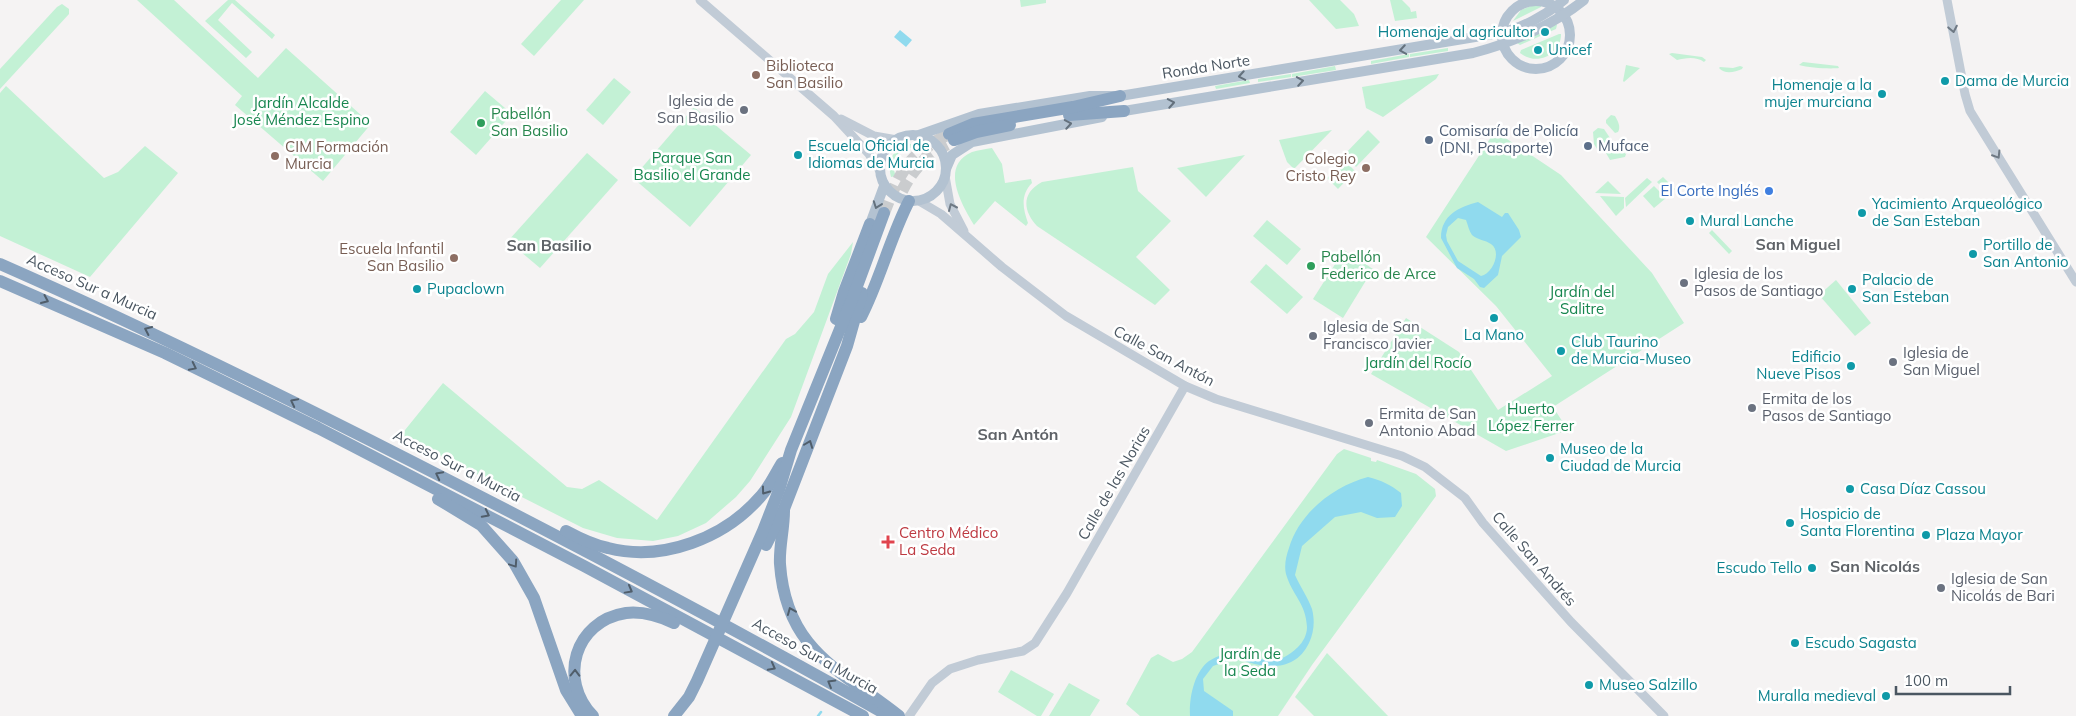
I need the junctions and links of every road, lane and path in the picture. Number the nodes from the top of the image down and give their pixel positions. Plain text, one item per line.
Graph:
1 (700, 0) edge
2 (1584, 0) edge
3 (1947, 0) edge
4 (1560, 3) edge
5 (1564, 14) junction
6 (1502, 33) junction
7 (1503, 44) junction
8 (1120, 96) junction
9 (1124, 111) junction
10 (834, 116) junction
11 (916, 136) junction
12 (897, 140) junction
13 (880, 171) junction
14 (945, 172) junction
15 (884, 186) junction
16 (914, 201) junction
17 (870, 224) joint
18 (966, 235) junction
19 (0, 264) edge
20 (0, 281) edge
21 (2076, 282) edge
22 (846, 346) junction
23 (818, 379) junction
24 (1185, 386) junction
25 (318, 428) junction
26 (791, 450) junction
27 (1455, 489) joint
28 (784, 509) junction
29 (530, 521) junction
30 (738, 600) junction
31 (694, 626) junction
32 (708, 668) junction
33 (582, 716) edge
34 (593, 716) edge
35 (674, 716) edge
36 (685, 716) edge
37 (864, 716) edge
38 (889, 716) edge
39 (899, 716) edge
40 (909, 716) edge
41 (1664, 716) edge

1 - 10 main road
2 - 5 main road, Ronda Norte
3 -> 21 main road
4 - 5 main road
4 - 6 main road, Ronda Norte
4 - 6 main road
5 - 7 main road, Ronda Norte
5 - 7 main road
6 - 7 main road
6 -> 8 main road, Ronda Norte
9 -> 7 main road, Ronda Norte
8 - 9 highway
8 - 11 main road, Ronda Norte
14 -> 9 main road, Ronda Norte
10 - 12 main road
10 - 13 main road
11 - 12 main road
11 - 14 main road
12 - 13 main road
13 - 15 main road
14 - 16 main road
18 -> 14 main road, Calle San Antón
15 - 16 main road
15 -> 17 main road
16 - 18 main road, Calle San Antón
16 - 22 highway
17 - 23 highway
18 - 24 main road, Calle San Antón
29 -> 19 highway, Acceso Sur a Murcia
20 -> 25 highway, Acceso Sur a Murcia
22 - 23 highway
28 -> 22 highway
23 - 26 highway
24 - 27 main road, Calle San Antón
24 - 40 main road, Calle de las Norias
25 -> 31 highway, Acceso Sur a Murcia
25 -> 33 highway
26 -> 29 highway
26 - 30 highway
27 - 41 main road, Calle San Andrés
28 - 30 highway
39 -> 28 highway
38 -> 29 highway, Acceso Sur a Murcia
30 - 32 highway
34 -> 31 highway
31 -> 37 highway, Acceso Sur a Murcia
32 - 35 highway
32 - 36 highway

